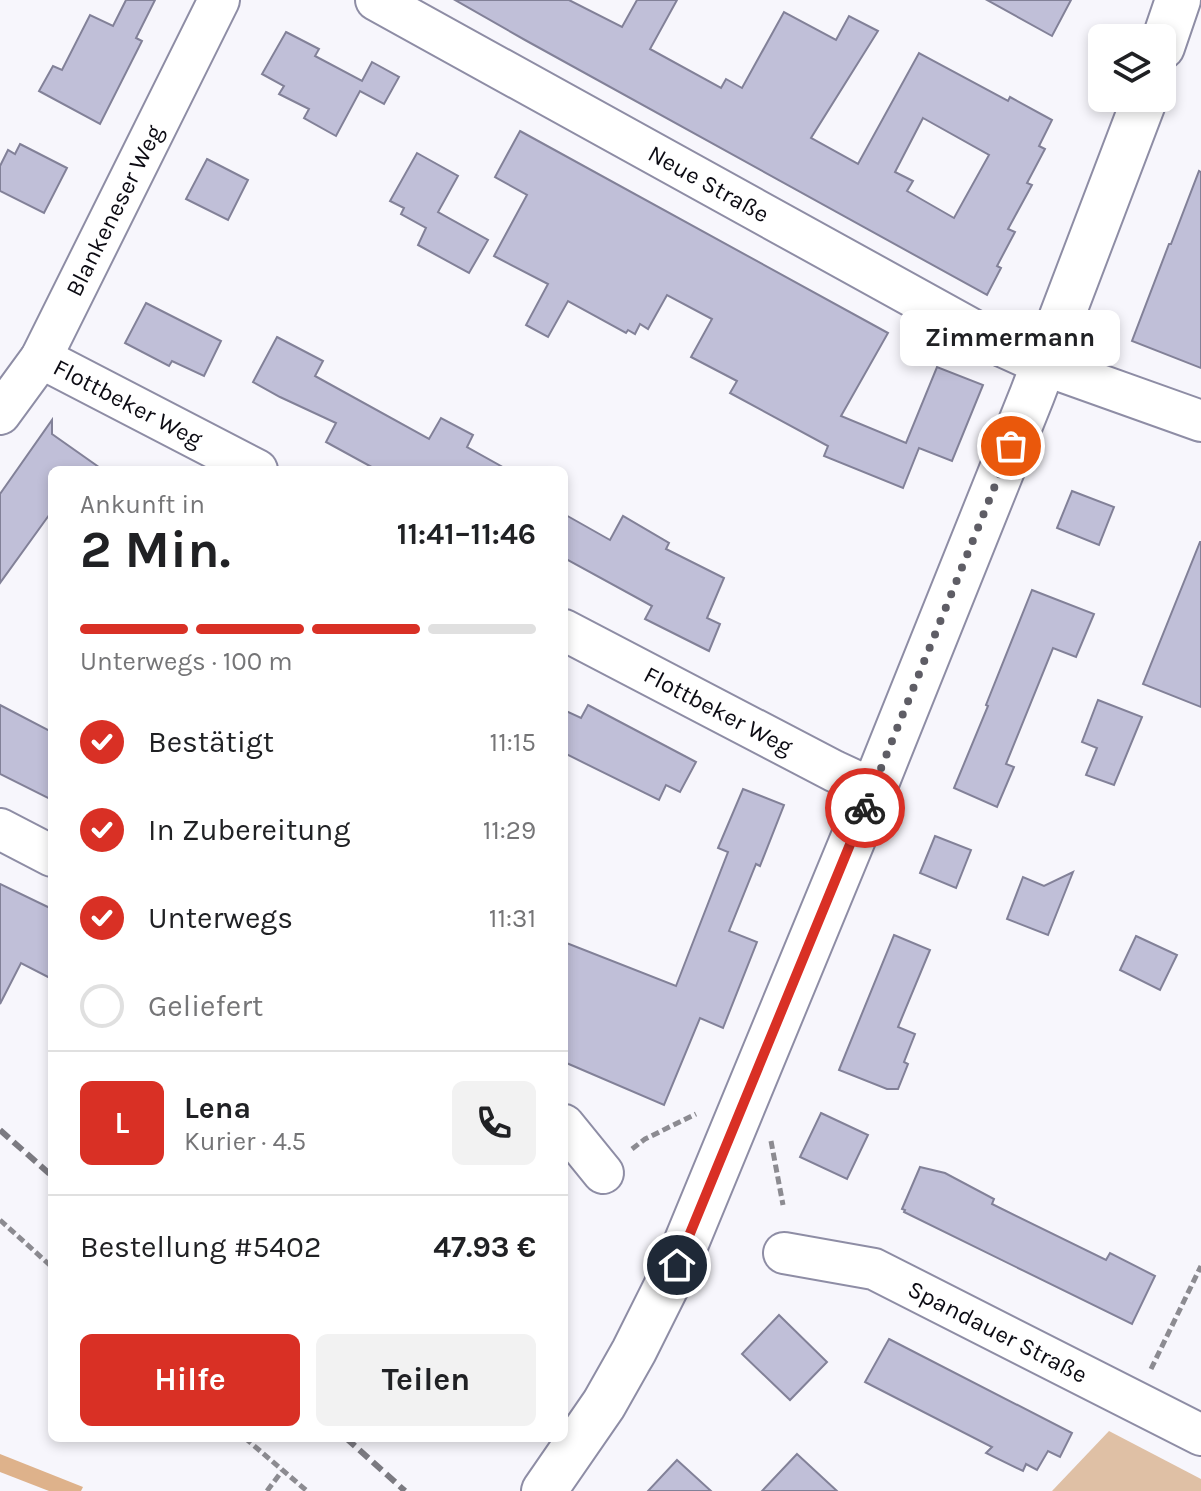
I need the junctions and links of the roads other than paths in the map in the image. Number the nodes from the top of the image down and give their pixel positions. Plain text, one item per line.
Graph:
1 (219, 0) edge
2 (376, 0) edge
3 (1178, 0) edge
4 (1170, 24) edge
5 (1140, 112) edge
6 (41, 358) junction
7 (1044, 365) junction
8 (0, 414) edge
9 (1201, 421) edge
10 (249, 466) edge
11 (568, 632) edge
12 (873, 789) junction
13 (0, 829) edge
14 (48, 854) edge
15 (568, 1130) edge
16 (603, 1173) road end
17 (784, 1253) dead end
18 (1201, 1435) edge
19 (544, 1491) edge

1 - 6 street, Blankeneser Weg
2 - 7 street, Neue Straße
3 - 4 street
5 - 7 street
6 - 8 street, Blankeneser Weg
6 - 10 street, Flottbeker Weg
7 - 9 street, Neue Straße
7 - 12 street
11 - 12 street, Flottbeker Weg
12 - 19 street
13 - 14 street
15 - 16 street
17 - 18 street, Spandauer Straße

